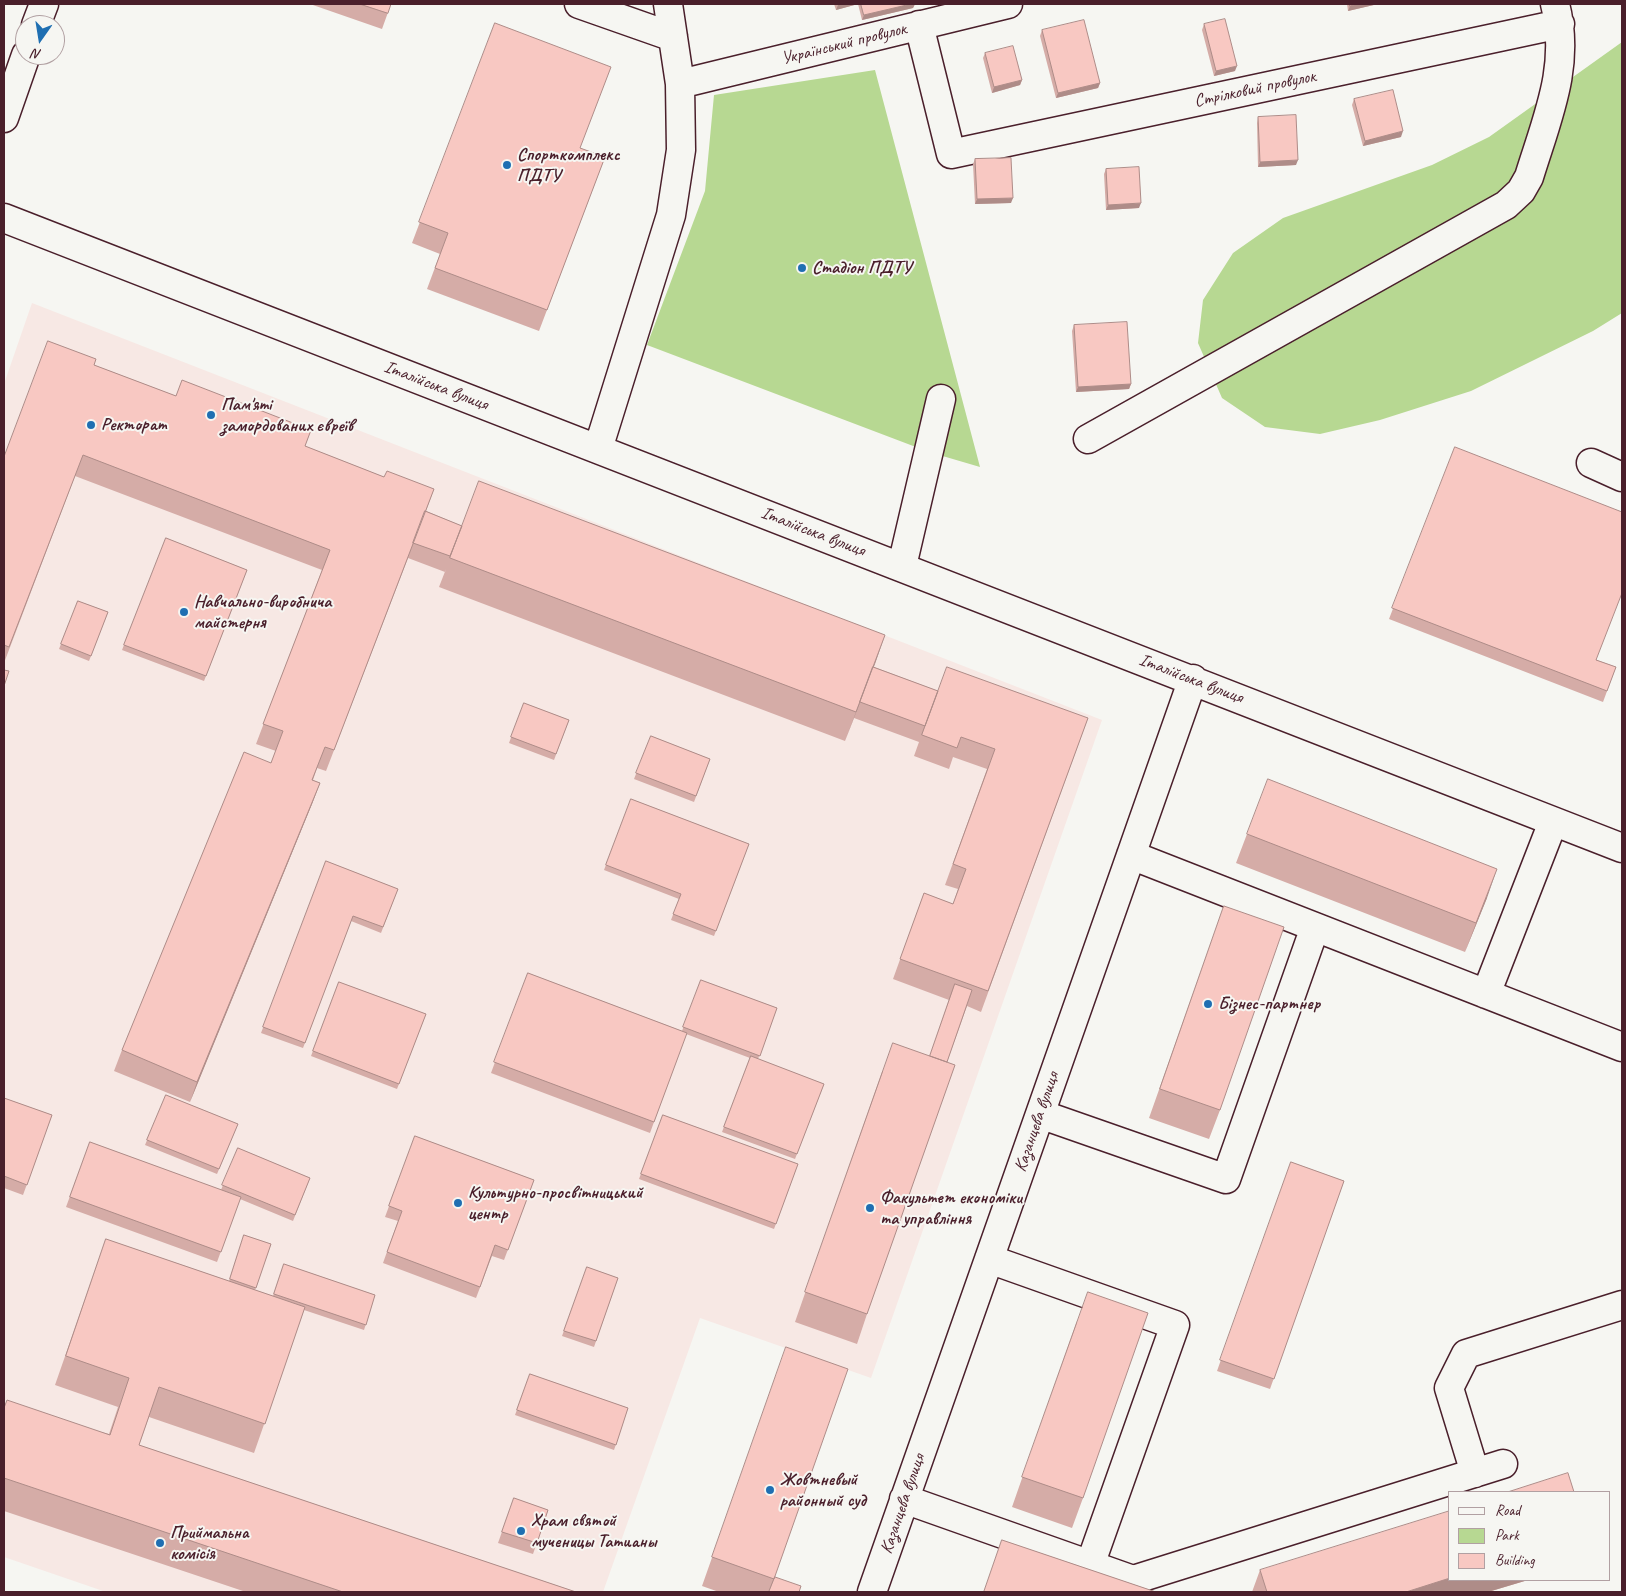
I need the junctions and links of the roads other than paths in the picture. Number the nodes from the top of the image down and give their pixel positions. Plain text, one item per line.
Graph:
1 (579, 4) edge
2 (668, 4) edge
3 (1008, 4) edge
4 (1557, 14) edge
5 (919, 25) junction
6 (673, 37) junction
7 (23, 65) edge
8 (680, 84) junction
9 (4, 118) edge
10 (4, 218) edge
11 (941, 399) dead end
12 (1088, 439) dead end
13 (598, 449) junction
14 (1591, 463) dead end
15 (1622, 477) edge
16 (902, 566) junction
17 (1193, 679) junction
18 (1553, 822) junction
19 (1622, 848) edge
20 (1131, 855) junction
21 (1315, 927) junction
22 (1486, 994) junction
23 (1622, 1047) edge
24 (1040, 1114) junction
25 (989, 1259) junction
26 (1622, 1306) edge
27 (1503, 1464) dead end
28 (1475, 1473) junction
29 (904, 1499) junction
30 (1090, 1565) junction
31 (872, 1592) edge

1 - 6 street
2 - 6 street
3 - 5 street, Український провулок
4 - 5 street, Стрілковий провулок
4 - 12 street
5 - 8 street, Український провулок
6 - 8 street
7 - 9 street
8 - 13 street
10 - 13 street, Італійська вулиця
11 - 16 street
13 - 16 street, Італійська вулиця
14 - 15 street
16 - 17 street, Італійська вулиця
17 - 18 street, Італійська вулиця
17 - 20 street, Казанцева вулиця
18 - 19 street, Італійська вулиця
18 - 22 street
20 - 21 street
20 - 24 street, Казанцева вулиця
21 - 22 street
21 - 24 street
22 - 23 street
24 - 25 street, Казанцева вулиця
25 - 29 street, Казанцева вулиця
25 - 30 street
26 - 28 street
27 - 28 street
28 - 30 street
29 - 30 street
29 - 31 street, Казанцева вулиця

